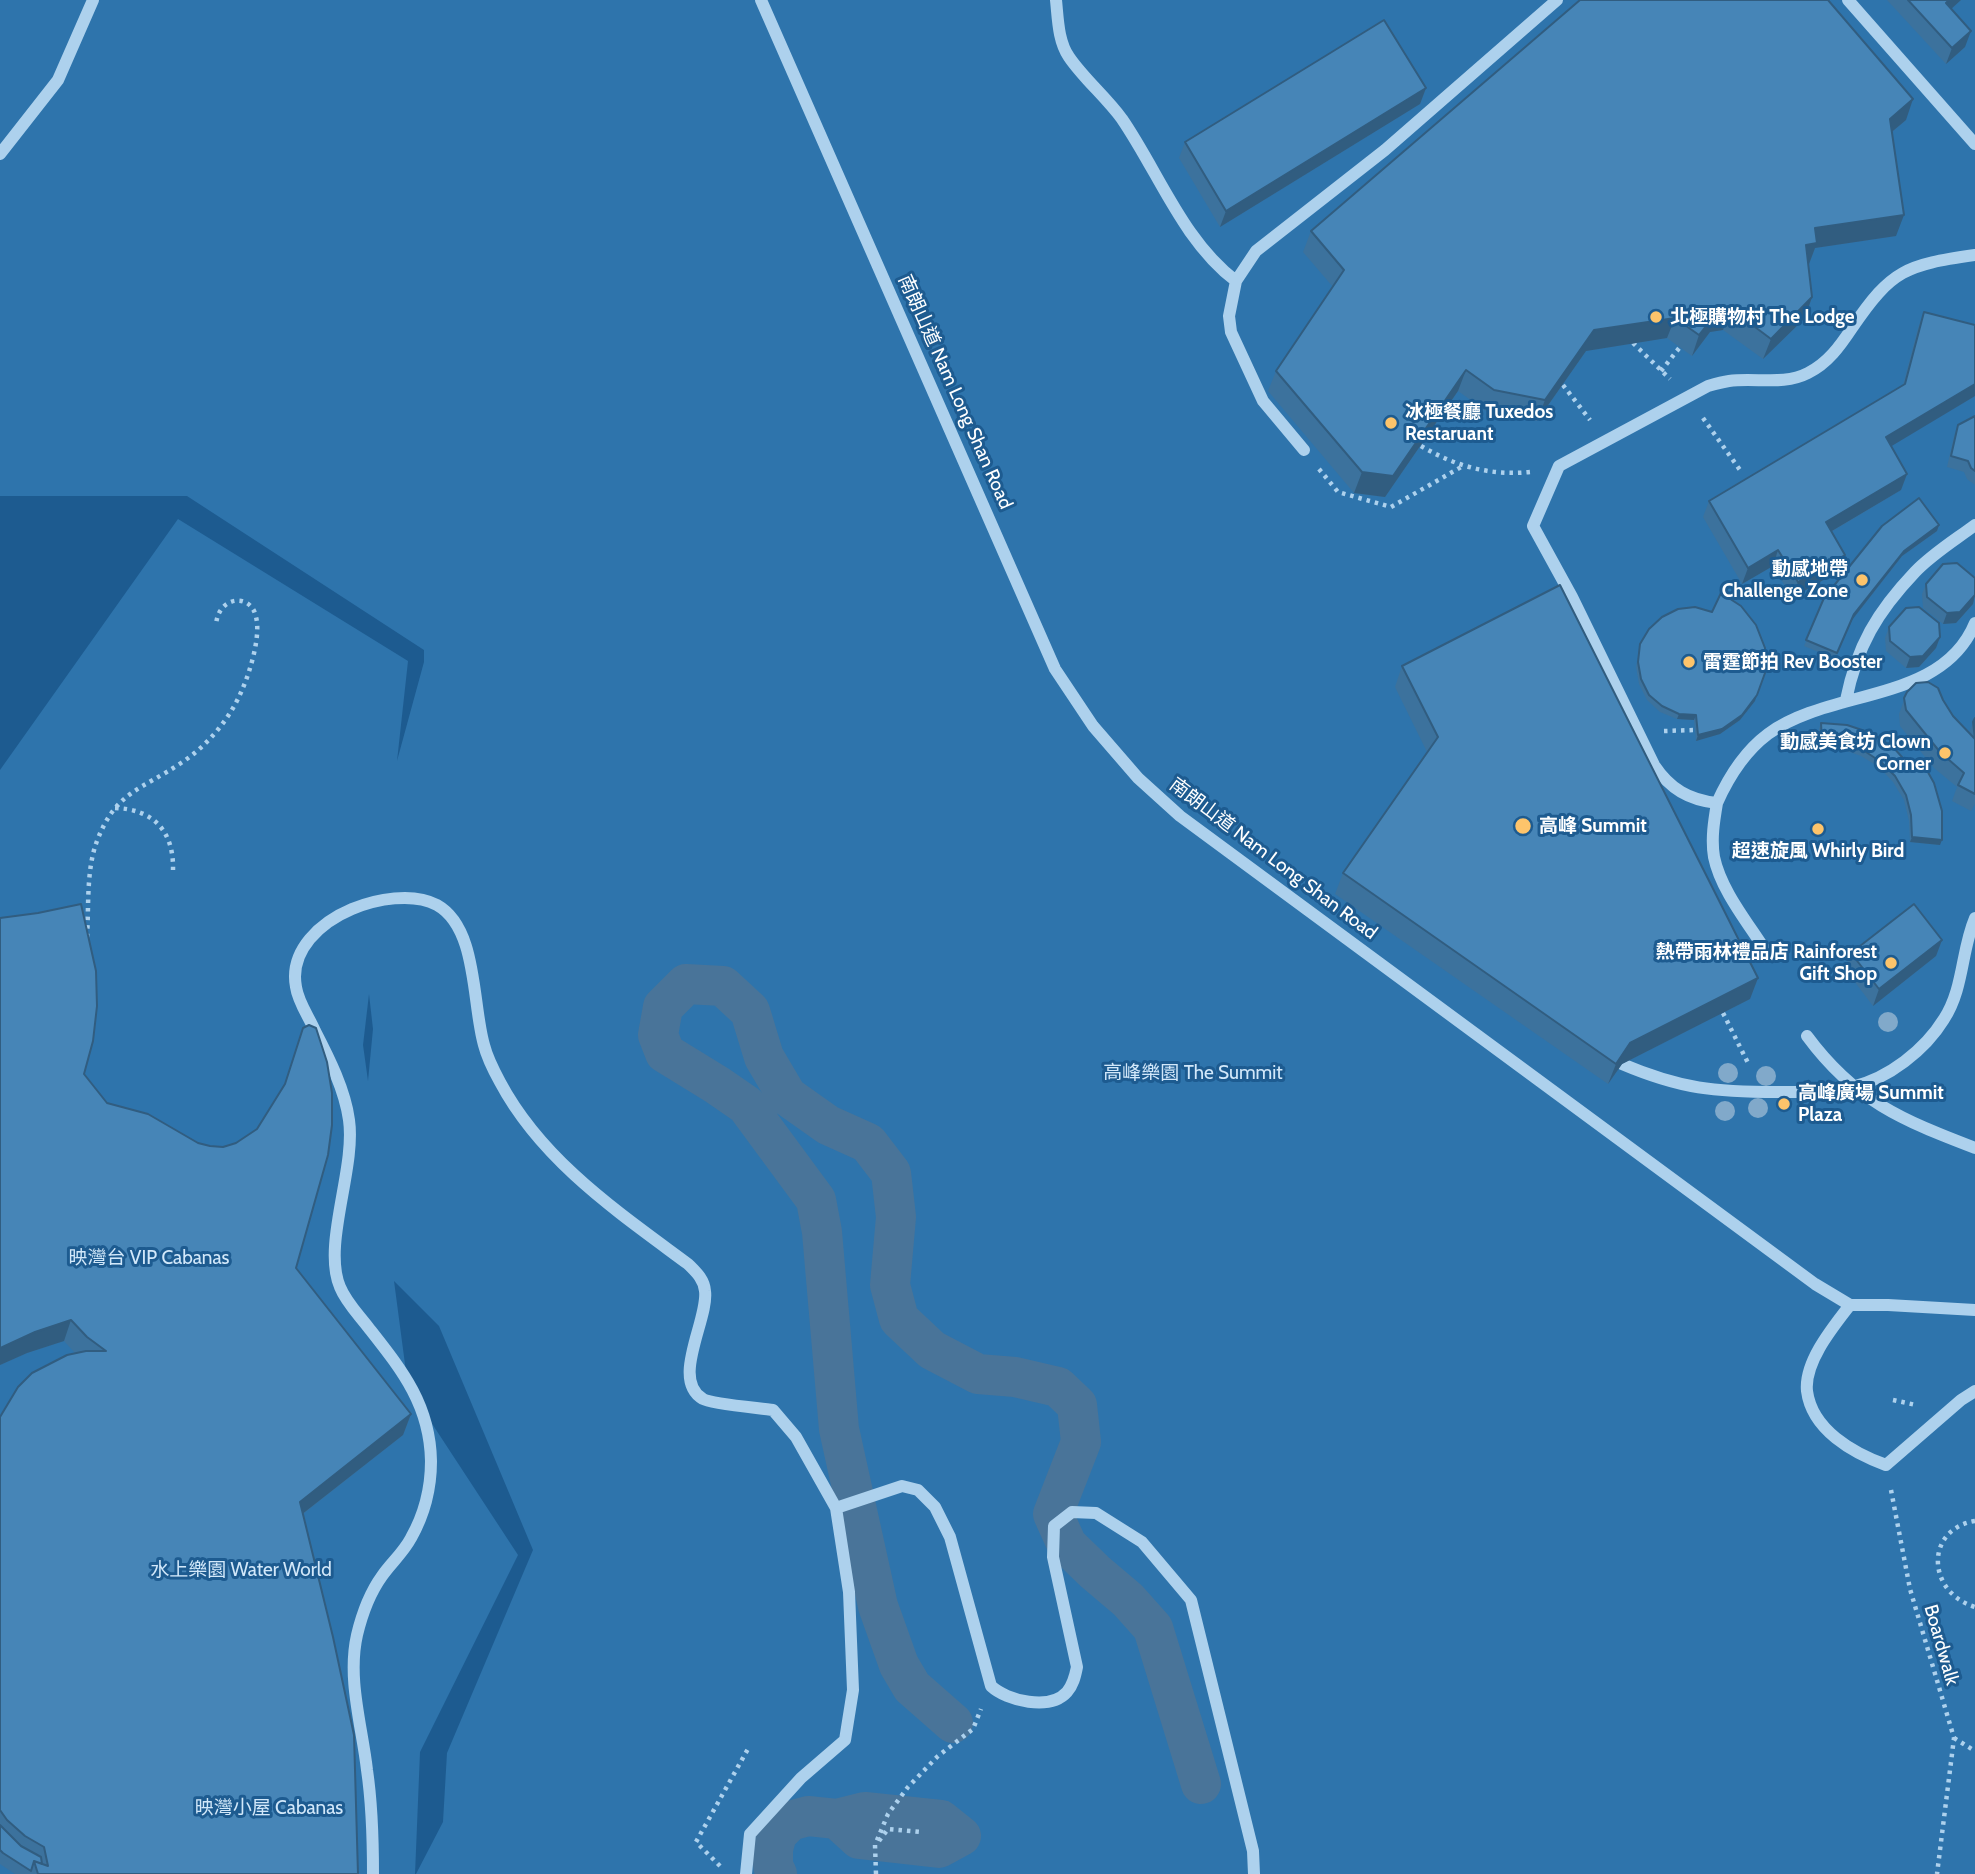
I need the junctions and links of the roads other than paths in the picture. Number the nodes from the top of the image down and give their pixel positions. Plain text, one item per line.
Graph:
1 (93, 0) edge
2 (761, 0) edge
3 (1056, 0) edge
4 (1557, 0) edge
5 (1848, 0) edge
6 (1975, 144) edge
7 (0, 154) edge
8 (1975, 255) edge
9 (1236, 281) junction
10 (1304, 450) road end
11 (1975, 525) edge
12 (1975, 623) edge
13 (1846, 700) junction
14 (1717, 803) junction
15 (1975, 918) edge
16 (1767, 953) dead end
17 (1807, 1037) dead end
18 (1622, 1064) edge
19 (1853, 1087) junction
20 (1975, 1148) edge
21 (1850, 1305) junction
22 (1975, 1310) edge
23 (1975, 1391) edge
24 (836, 1508) junction
25 (373, 1874) edge
26 (746, 1874) edge
27 (1254, 1874) edge

1 - 7 street
2 - 21 street, 南朗山道 Nam Long Shan Road
3 - 9 street
4 - 9 street
5 - 6 street
8 - 14 street
9 - 10 street
11 - 13 street
12 - 13 street
13 - 14 street
14 - 16 street
15 - 19 street
17 - 19 street
18 - 19 street
19 - 20 street
21 - 22 street
21 - 23 street
24 - 25 street
24 - 26 street
24 - 27 street

